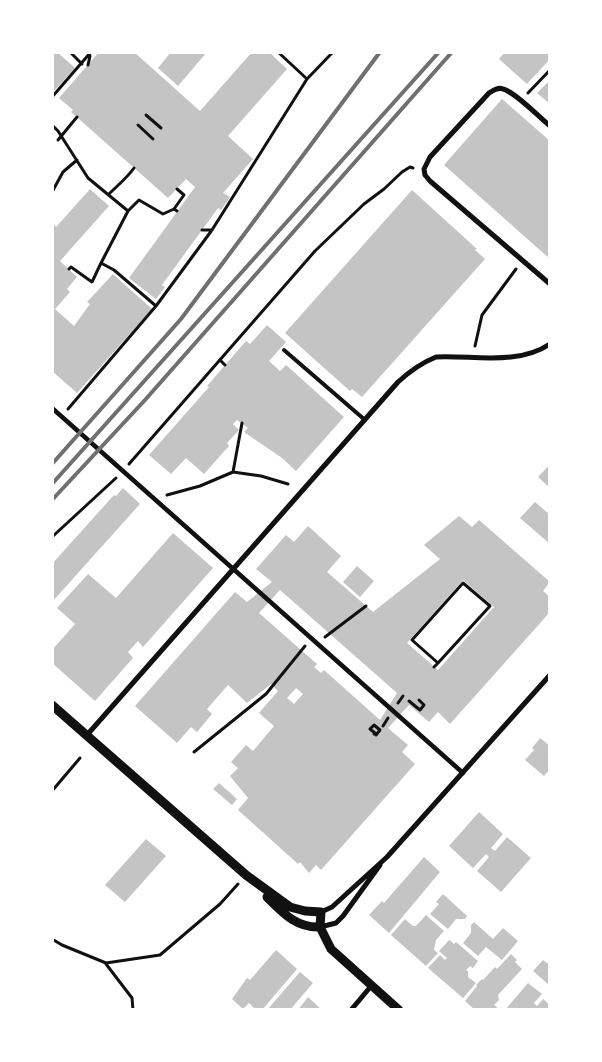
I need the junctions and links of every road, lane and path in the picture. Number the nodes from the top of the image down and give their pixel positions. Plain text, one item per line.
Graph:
1 (70, 52) edge
2 (91, 52) edge
3 (278, 52) edge
4 (333, 52) edge
5 (82, 64) junction
6 (88, 65) dead end
7 (550, 70) edge
8 (307, 79) junction
9 (52, 97) edge
10 (521, 101) junction
11 (146, 115) dead end
12 (77, 117) dead end
13 (138, 124) dead end
14 (52, 125) edge
15 (550, 126) edge
16 (161, 128) dead end
17 (153, 138) dead end
18 (58, 140) dead end
19 (77, 160) junction
20 (134, 168) dead end
21 (424, 168) junction
22 (177, 189) dead end
23 (52, 192) edge
24 (109, 194) junction
25 (128, 211) junction
26 (202, 230) dead end
27 (212, 230) junction
28 (523, 261) junction
29 (102, 263) junction
30 (69, 269) dead end
31 (550, 284) edge
32 (156, 306) junction
33 (550, 344) edge
34 (284, 350) dead end
35 (473, 356) junction
36 (220, 360) junction
37 (225, 365) dead end
38 (52, 408) edge
39 (62, 416) junction
40 (365, 420) junction
41 (242, 423) dead end
42 (123, 471) junction
43 (233, 472) junction
44 (288, 484) dead end
45 (154, 499) junction
46 (52, 537) edge
47 (233, 569) junction
48 (366, 606) dead end
49 (312, 638) junction
50 (317, 643) junction
51 (438, 663) junction
52 (434, 667) dead end
53 (550, 675) edge
54 (419, 700) dead end
55 (409, 701) dead end
56 (52, 705) edge
57 (87, 735) junction
58 (194, 752) dead end
59 (80, 758) dead end
60 (463, 773) junction
61 (52, 791) edge
62 (387, 857) junction
63 (246, 875) junction
64 (321, 912) junction
65 (320, 927) junction
66 (52, 938) edge
67 (106, 963) junction
68 (372, 985) junction
69 (133, 1010) edge
70 (351, 1010) edge
71 (399, 1010) edge

1 - 5 path
2 - 5 path
2 - 6 path
3 - 8 path
4 - 8 path
5 - 9 path
7 - 10 path
8 - 27 path
10 - 15 street
10 - 21 street
11 - 16 path
12 - 18 path
13 - 17 path
14 - 19 path
19 - 23 path
19 - 24 path
20 - 24 path
21 - 28 street
21 - 36 path
22 - 25 path
24 - 25 path
25 - 29 path
26 - 27 path
27 - 32 path
28 - 31 street
28 - 35 path
29 - 30 path
29 - 32 path
32 - 39 path
33 - 35 street
34 - 40 lane
35 - 40 street
36 - 37 path
36 - 42 path
38 - 39 street
39 - 42 street
40 - 47 street
41 - 43 path
42 - 45 street
42 - 46 path
43 - 44 path
43 - 45 path
45 - 47 street
47 - 49 street
47 - 57 street
48 - 50 path
49 - 50 street
49 - 58 path
50 - 60 street
51 - 51 path
51 - 52 path
53 - 60 street
54 - 55 path
56 - 57 street
57 - 63 street
59 - 61 path
60 - 62 street
62 - 64 street
62 - 65 street
63 - 64 street
63 - 65 street
63 - 67 path
64 - 65 street
65 - 68 street
66 - 67 path
67 - 69 path
68 - 70 street
68 - 71 street

